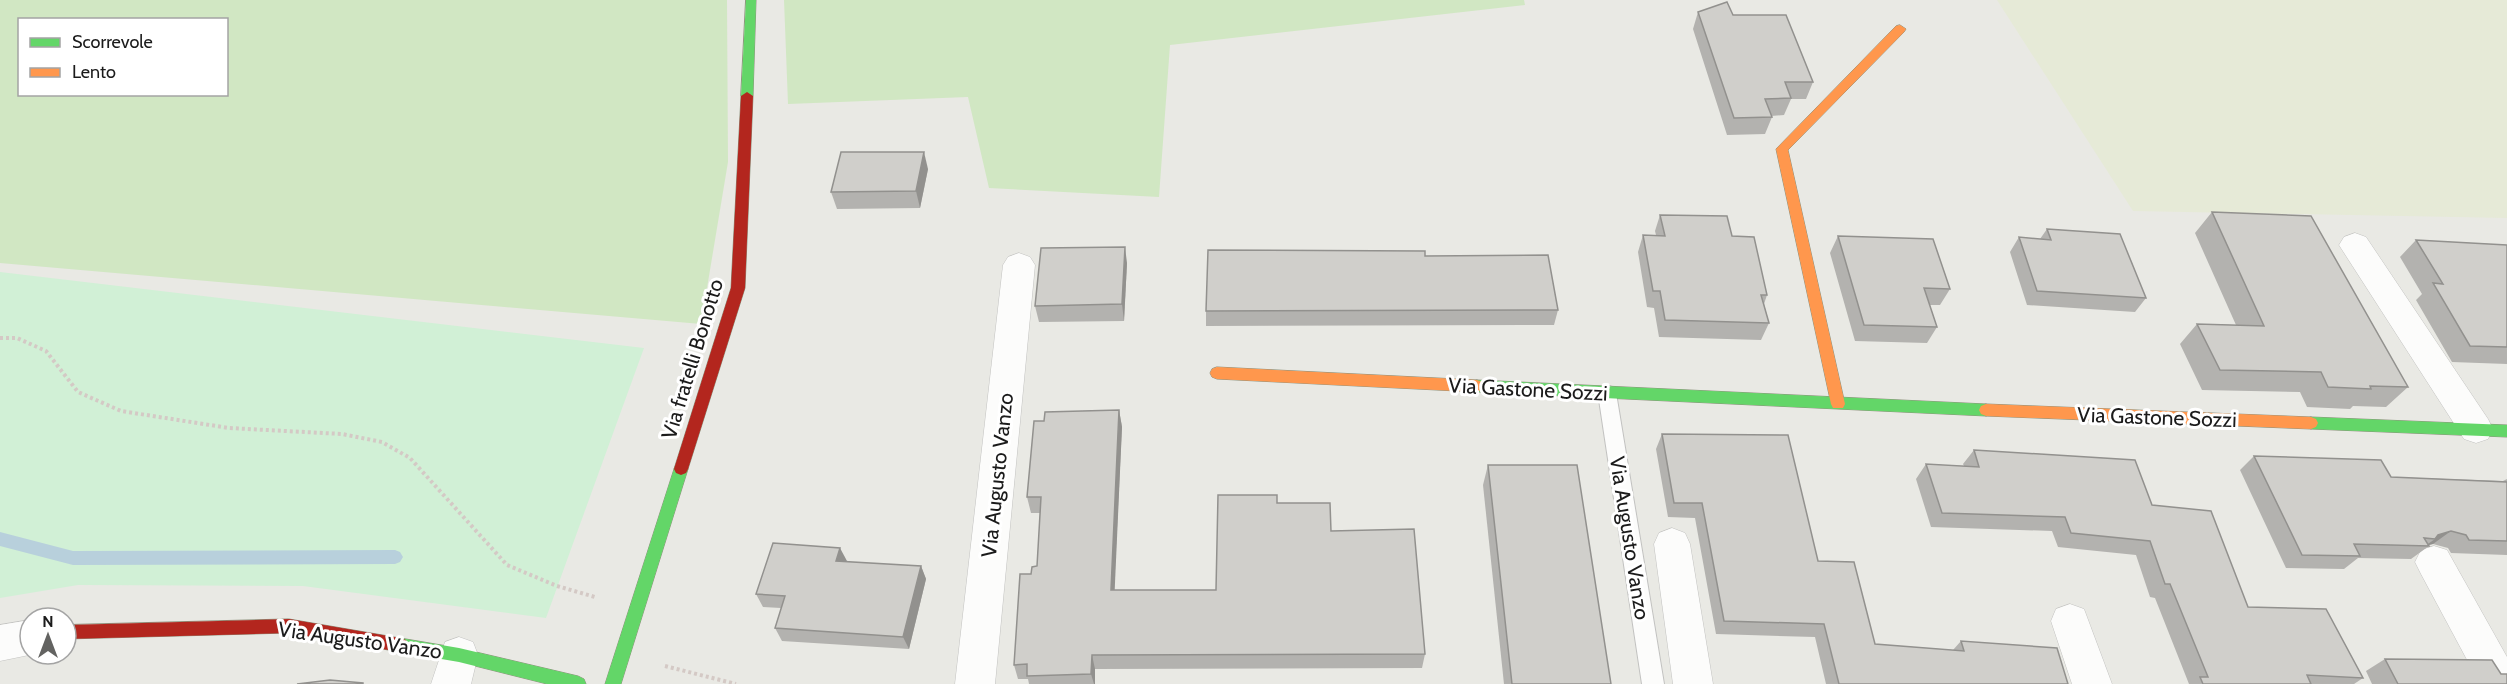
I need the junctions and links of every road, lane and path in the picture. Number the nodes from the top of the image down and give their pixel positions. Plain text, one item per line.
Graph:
1 (751, 0) edge
2 (1900, 29) dead end
3 (2355, 245) dead end
4 (1019, 265) dead end
5 (0, 338) edge
6 (1217, 373) dead end
7 (1607, 393) junction
8 (1839, 404) junction
9 (2491, 430) edge
10 (1672, 544) dead end
11 (2434, 561) dead end
12 (593, 606) dead end
13 (2070, 621) dead end
14 (78, 632) edge
15 (18, 640) edge
16 (0, 643) edge
17 (455, 669) edge
18 (578, 684) edge
19 (613, 684) edge
20 (975, 684) edge
21 (1653, 684) edge
22 (1693, 684) edge
23 (2092, 684) edge
24 (2501, 684) edge

1 - 19 street, Via fratelli Bonotto
2 - 8 street
3 - 9 street, Via Gastone Sozzi
4 - 20 street, Via Augusto Vanzo
5 - 12 path
6 - 7 street, Via Gastone Sozzi
7 - 8 street, Via Gastone Sozzi
7 - 21 lane, Via Augusto Vanzo
8 - 9 street, Via Gastone Sozzi
10 - 22 street, Via Augusto Vanzo
11 - 24 street
13 - 23 street
14 - 17 street, Via Augusto Vanzo
15 - 16 street
17 - 18 street, Via Augusto Vanzo

